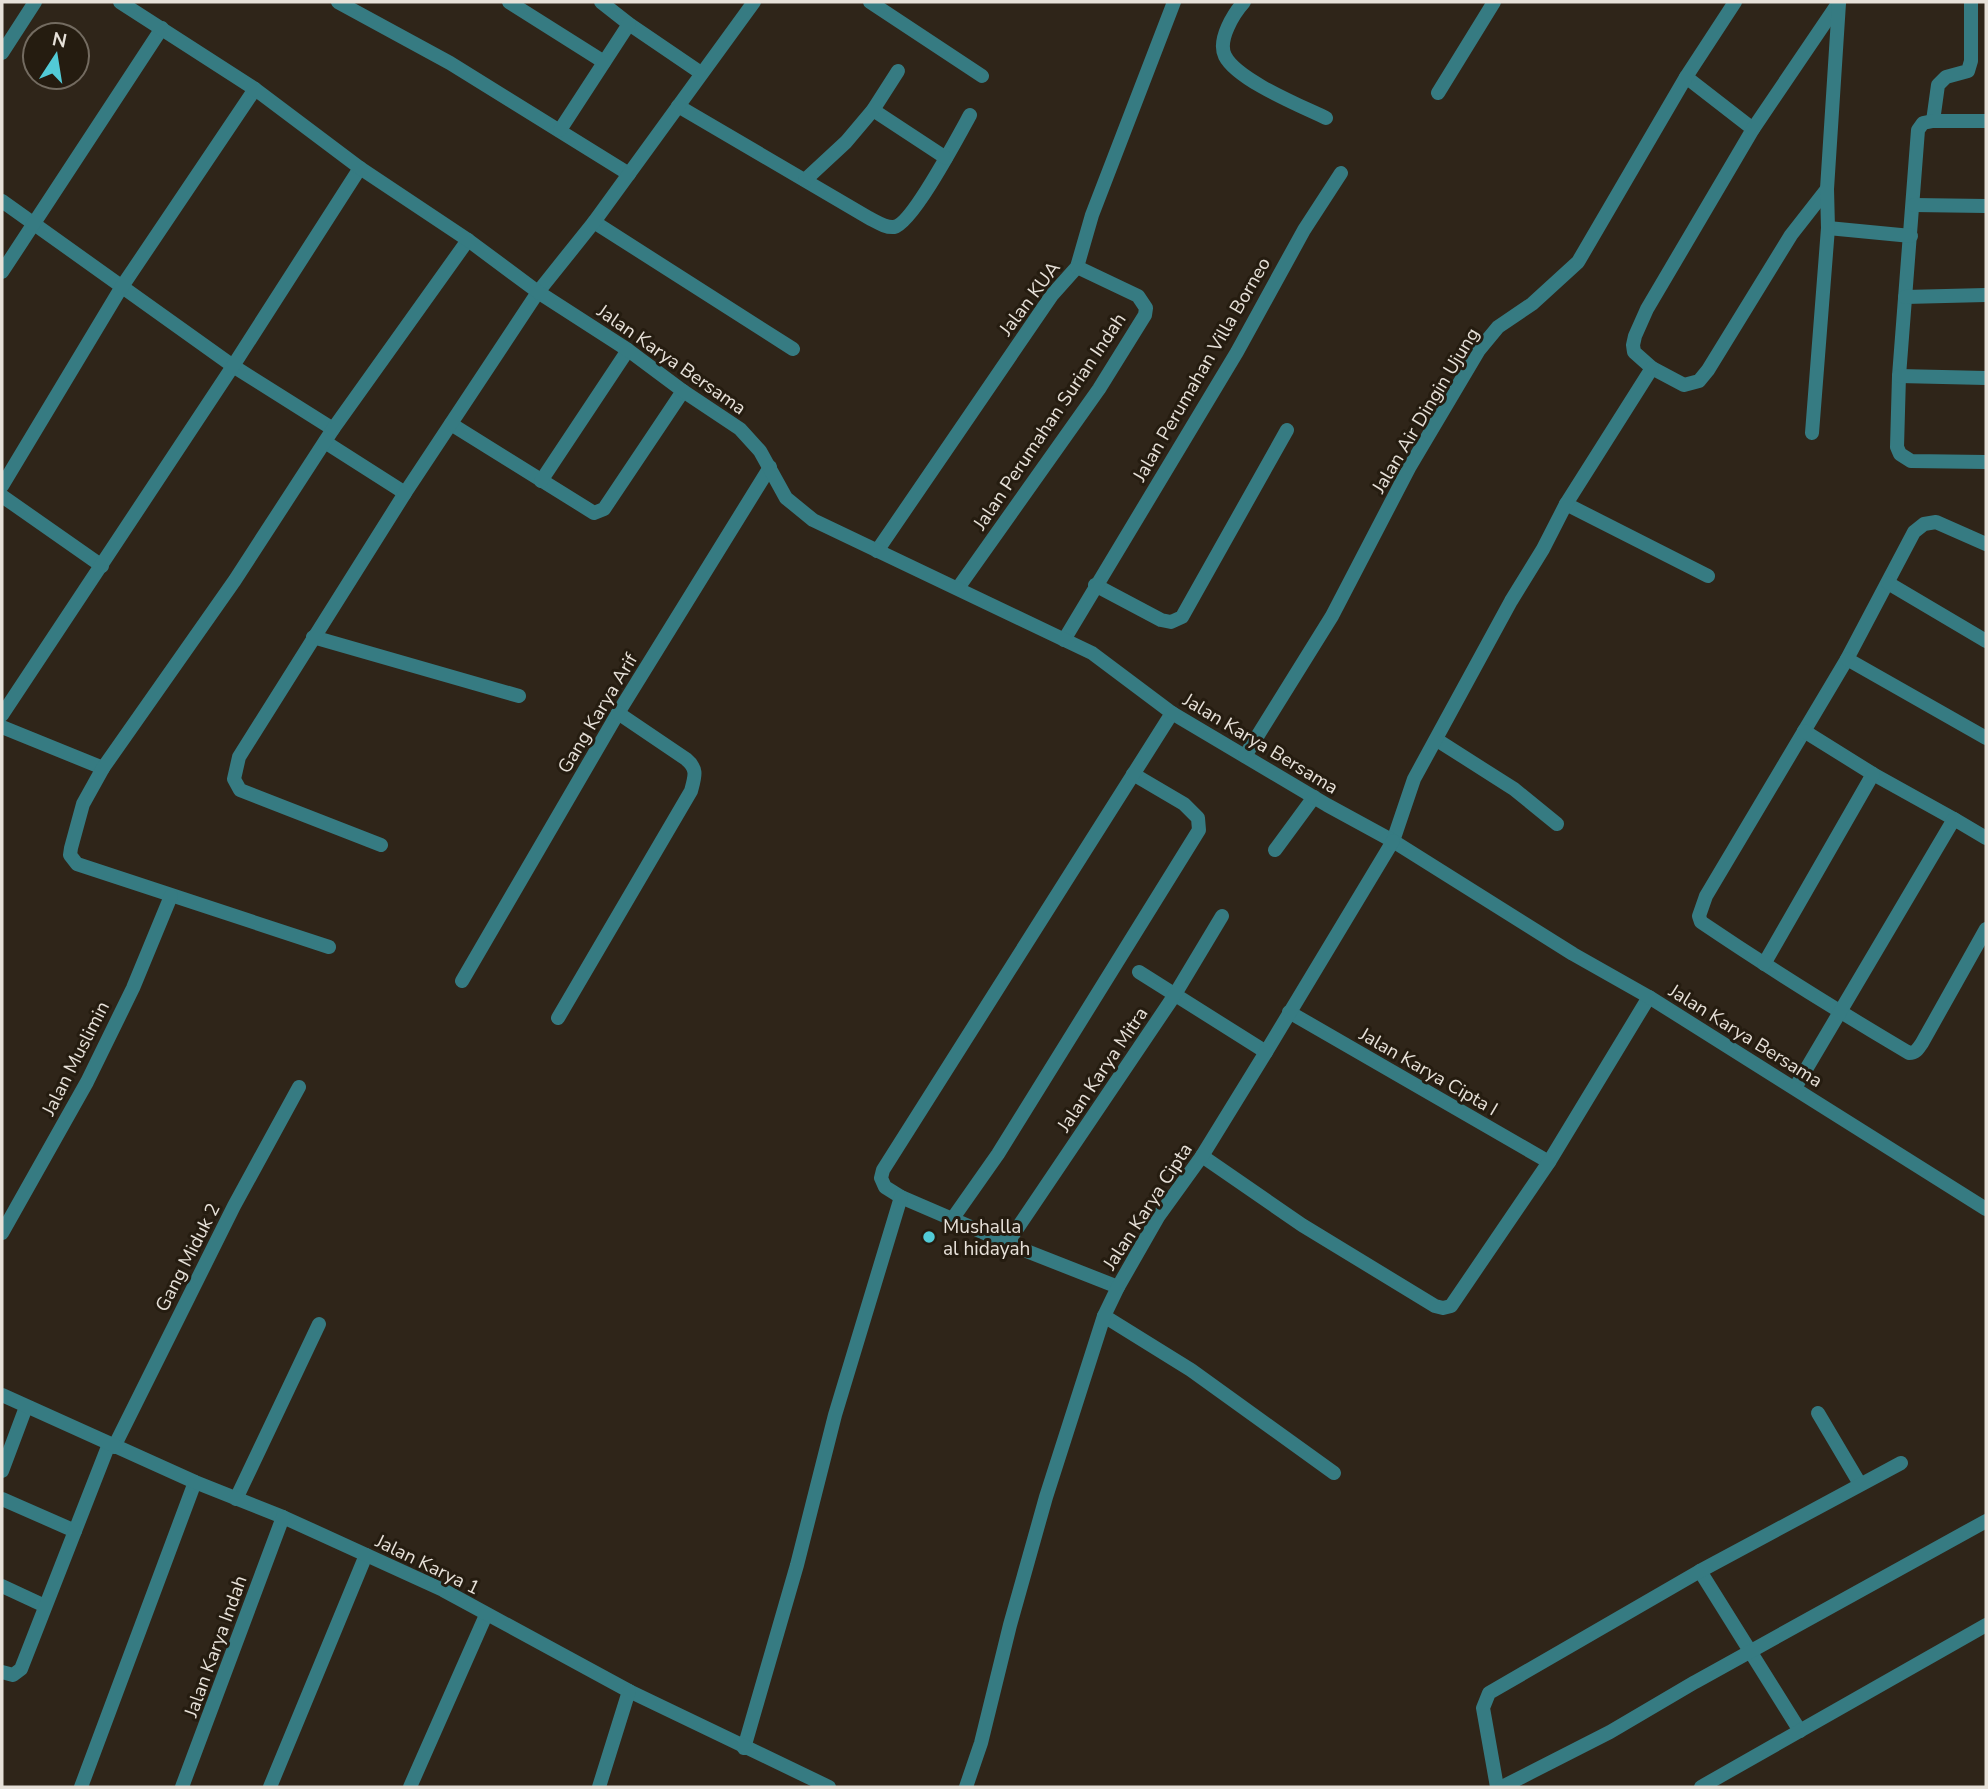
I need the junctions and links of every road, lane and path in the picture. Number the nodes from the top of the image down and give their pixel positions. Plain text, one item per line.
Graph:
1 (35, 2) edge
2 (120, 2) edge
3 (338, 2) edge
4 (509, 2) edge
5 (601, 2) edge
6 (754, 2) edge
7 (870, 2) edge
8 (1174, 2) edge
9 (1244, 2) edge
10 (1494, 2) edge
11 (1735, 2) edge
12 (1971, 2) edge
13 (629, 24) junction
14 (162, 28) junction
15 (2, 53) edge
16 (604, 62) junction
17 (898, 71) dead end
18 (701, 73) junction
19 (982, 76) dead end
20 (1686, 77) junction
21 (255, 89) junction
22 (1438, 93) dead end
23 (678, 106) junction
24 (873, 110) junction
25 (970, 115) dead end
26 (1326, 118) dead end
27 (1933, 121) junction
28 (1986, 121) edge
29 (1753, 129) junction
30 (560, 131) junction
31 (946, 158) junction
32 (360, 168) junction
33 (1341, 173) dead end
34 (629, 174) junction
35 (805, 180) junction
36 (1827, 189) junction
37 (2, 201) edge
38 (1914, 205) junction
39 (1986, 206) edge
40 (594, 222) junction
41 (32, 224) junction
42 (1828, 228) junction
43 (1911, 236) junction
44 (468, 240) junction
45 (1077, 267) junction
46 (2, 272) edge
47 (121, 288) junction
48 (538, 292) junction
49 (1986, 295) edge
50 (1905, 297) junction
51 (793, 349) dead end
52 (628, 350) junction
53 (233, 366) junction
54 (1652, 368) junction
55 (1899, 376) junction
56 (1986, 377) edge
57 (683, 391) junction
58 (451, 424) junction
59 (1287, 430) dead end
60 (1812, 433) dead end
61 (329, 435) junction
62 (1986, 462) edge
63 (770, 467) junction
64 (541, 481) junction
65 (2, 486) edge
66 (405, 493) junction
67 (2, 496) edge
68 (1566, 503) junction
69 (1986, 544) edge
70 (877, 551) junction
71 (102, 566) junction
72 (1708, 576) dead end
73 (1888, 583) junction
74 (1095, 585) junction
75 (958, 588) junction
76 (313, 637) junction
77 (1064, 640) junction
78 (1986, 641) edge
79 (1847, 659) junction
80 (519, 695) dead end
81 (618, 713) junction
82 (1172, 713) junction
83 (2, 715) edge
84 (2, 727) edge
85 (1804, 731) junction
86 (1986, 738) edge
87 (1437, 740) junction
88 (1245, 756) junction
89 (103, 768) junction
90 (1133, 774) junction
91 (1873, 774) junction
92 (1314, 797) junction
93 (1954, 819) junction
94 (1557, 824) dead end
95 (1986, 838) edge
96 (1393, 841) junction
97 (381, 845) dead end
98 (1275, 850) dead end
99 (171, 896) junction
100 (1222, 916) dead end
101 (1986, 929) edge
102 (330, 947) dead end
103 (1764, 964) junction
104 (1139, 972) dead end
105 (462, 981) dead end
106 (1174, 996) junction
107 (1649, 997) junction
108 (1289, 1012) junction
109 (1841, 1013) junction
110 (558, 1018) dead end
111 (1266, 1052) junction
112 (299, 1087) dead end
113 (1795, 1088) junction
114 (1202, 1156) junction
115 (1549, 1163) junction
116 (901, 1197) junction
117 (1986, 1209) edge
118 (953, 1218) junction
119 (2, 1233) edge
120 (1008, 1242) junction
121 (1118, 1287) junction
122 (1104, 1316) junction
123 (319, 1324) dead end
124 (2, 1395) edge
125 (26, 1407) junction
126 (1818, 1413) dead end
127 (111, 1445) junction
128 (1901, 1463) dead end
129 (2, 1471) edge
130 (1334, 1473) dead end
131 (195, 1482) junction
132 (1860, 1484) junction
133 (2, 1499) edge
134 (236, 1499) junction
135 (283, 1517) junction
136 (1986, 1521) edge
137 (75, 1531) junction
138 (366, 1555) junction
139 (1700, 1572) junction
140 (2, 1586) edge
141 (45, 1606) junction
142 (486, 1615) junction
143 (1986, 1626) edge
144 (1751, 1652) junction
145 (2, 1672) edge
146 (629, 1691) junction
147 (1800, 1731) junction
148 (744, 1748) junction
149 (81, 1787) edge
150 (182, 1787) edge
151 (270, 1787) edge
152 (410, 1787) edge
153 (598, 1787) edge
154 (829, 1787) edge
155 (966, 1787) edge
156 (1499, 1787) edge
157 (1701, 1787) edge

1 - 15 street
2 - 14 street, Jalan Karya Bersama
3 - 30 street
4 - 16 street
5 - 13 street
6 - 18 street
7 - 19 street
8 - 45 street, Jalan KUA
9 - 26 street
10 - 22 street
11 - 20 street, Jalan Air Dingin Ujung
12 - 27 street
13 - 16 street
13 - 18 street
14 - 21 street, Jalan Karya Bersama
14 - 41 street
16 - 30 street
17 - 24 street
18 - 23 street
20 - 29 street
20 - 88 street, Jalan Air Dingin Ujung
21 - 32 street, Jalan Karya Bersama
21 - 47 street
23 - 34 street
23 - 35 street
24 - 31 street
24 - 35 street
25 - 31 street
27 - 28 street
27 - 38 street
29 - 36 street
29 - 54 street
30 - 34 street
31 - 35 street
32 - 44 street, Jalan Karya Bersama
32 - 53 street
33 - 74 street, Jalan Perumahan Villa Borneo
34 - 40 street
36 - 42 street
36 - 54 street
37 - 41 street
38 - 39 street
38 - 43 street
40 - 48 street
40 - 51 street
41 - 46 street
41 - 47 street
42 - 43 street
42 - 60 street
43 - 50 street
44 - 48 street, Jalan Karya Bersama
44 - 61 street
45 - 70 street, Jalan KUA
45 - 75 street, Jalan Perumahan Surian Indah
47 - 53 street
47 - 65 street
48 - 52 street, Jalan Karya Bersama
48 - 58 street
49 - 50 street
50 - 55 street
52 - 57 street, Jalan Karya Bersama
52 - 64 street
53 - 61 street
53 - 71 street
54 - 68 street, Jalan Karya Cipta
55 - 56 street
55 - 62 street
57 - 63 street, Jalan Karya Bersama
57 - 64 street
58 - 64 street
58 - 66 street
59 - 74 street
61 - 66 street
61 - 89 street
63 - 70 street, Jalan Karya Bersama
63 - 81 street, Gang Karya Arif
66 - 76 street
67 - 71 street
68 - 72 street
68 - 87 street, Jalan Karya Cipta
69 - 73 street
70 - 75 street, Jalan Karya Bersama
71 - 83 street
73 - 78 street
73 - 79 street
74 - 77 street, Jalan Perumahan Villa Borneo
75 - 77 street, Jalan Karya Bersama
76 - 80 street
76 - 97 street
77 - 82 street, Jalan Karya Bersama
79 - 85 street
79 - 86 street
81 - 105 street, Gang Karya Arif
81 - 110 street
82 - 88 street, Jalan Karya Bersama
82 - 90 street
84 - 89 street
85 - 91 street
85 - 103 street
87 - 94 street
87 - 96 street, Jalan Karya Cipta
88 - 92 street, Jalan Karya Bersama
89 - 99 street
90 - 116 street
90 - 118 street
91 - 93 street
91 - 103 street
92 - 96 street, Jalan Karya Bersama
92 - 98 street
93 - 95 street
93 - 109 street
96 - 107 street, Jalan Karya Bersama
96 - 108 street, Jalan Karya Cipta
99 - 102 street
99 - 119 street, Jalan Muslimin
100 - 106 street, Jalan Karya Mitra
101 - 109 street
103 - 109 street
104 - 106 street
106 - 111 street
106 - 120 street, Jalan Karya Mitra
107 - 113 street, Jalan Karya Bersama
107 - 115 street
108 - 111 street, Jalan Karya Cipta
108 - 115 street, Jalan Karya Cipta I
109 - 113 street
111 - 114 street, Jalan Karya Cipta
112 - 127 street, Gang Miduk 2
113 - 117 street, Jalan Karya Bersama
114 - 115 street
114 - 121 street, Jalan Karya Cipta
116 - 118 street
116 - 148 street
118 - 120 street
120 - 121 street
121 - 122 street, Jalan Karya Cipta
122 - 130 street
122 - 155 street, Jalan Karya Cipta
123 - 134 street
124 - 125 street, Jalan Karya 1
125 - 127 street, Jalan Karya 1
125 - 129 street
126 - 132 street
127 - 131 street, Jalan Karya 1
127 - 137 street, Gang Miduk 2
128 - 132 street
131 - 134 street, Jalan Karya 1
131 - 149 street
132 - 139 street
133 - 137 street
134 - 135 street, Jalan Karya 1
135 - 138 street, Jalan Karya 1
135 - 150 street, Jalan Karya Indah
136 - 144 street
137 - 141 street, Gang Miduk 2
138 - 142 street, Jalan Karya 1
138 - 151 street
139 - 144 street
139 - 156 street
140 - 141 street
141 - 145 street, Gang Miduk 2
142 - 146 street, Jalan Karya 1
142 - 152 street
143 - 147 street
144 - 147 street
144 - 156 street
146 - 148 street, Jalan Karya 1
146 - 153 street
147 - 157 street
148 - 154 street, Jalan Karya 1

